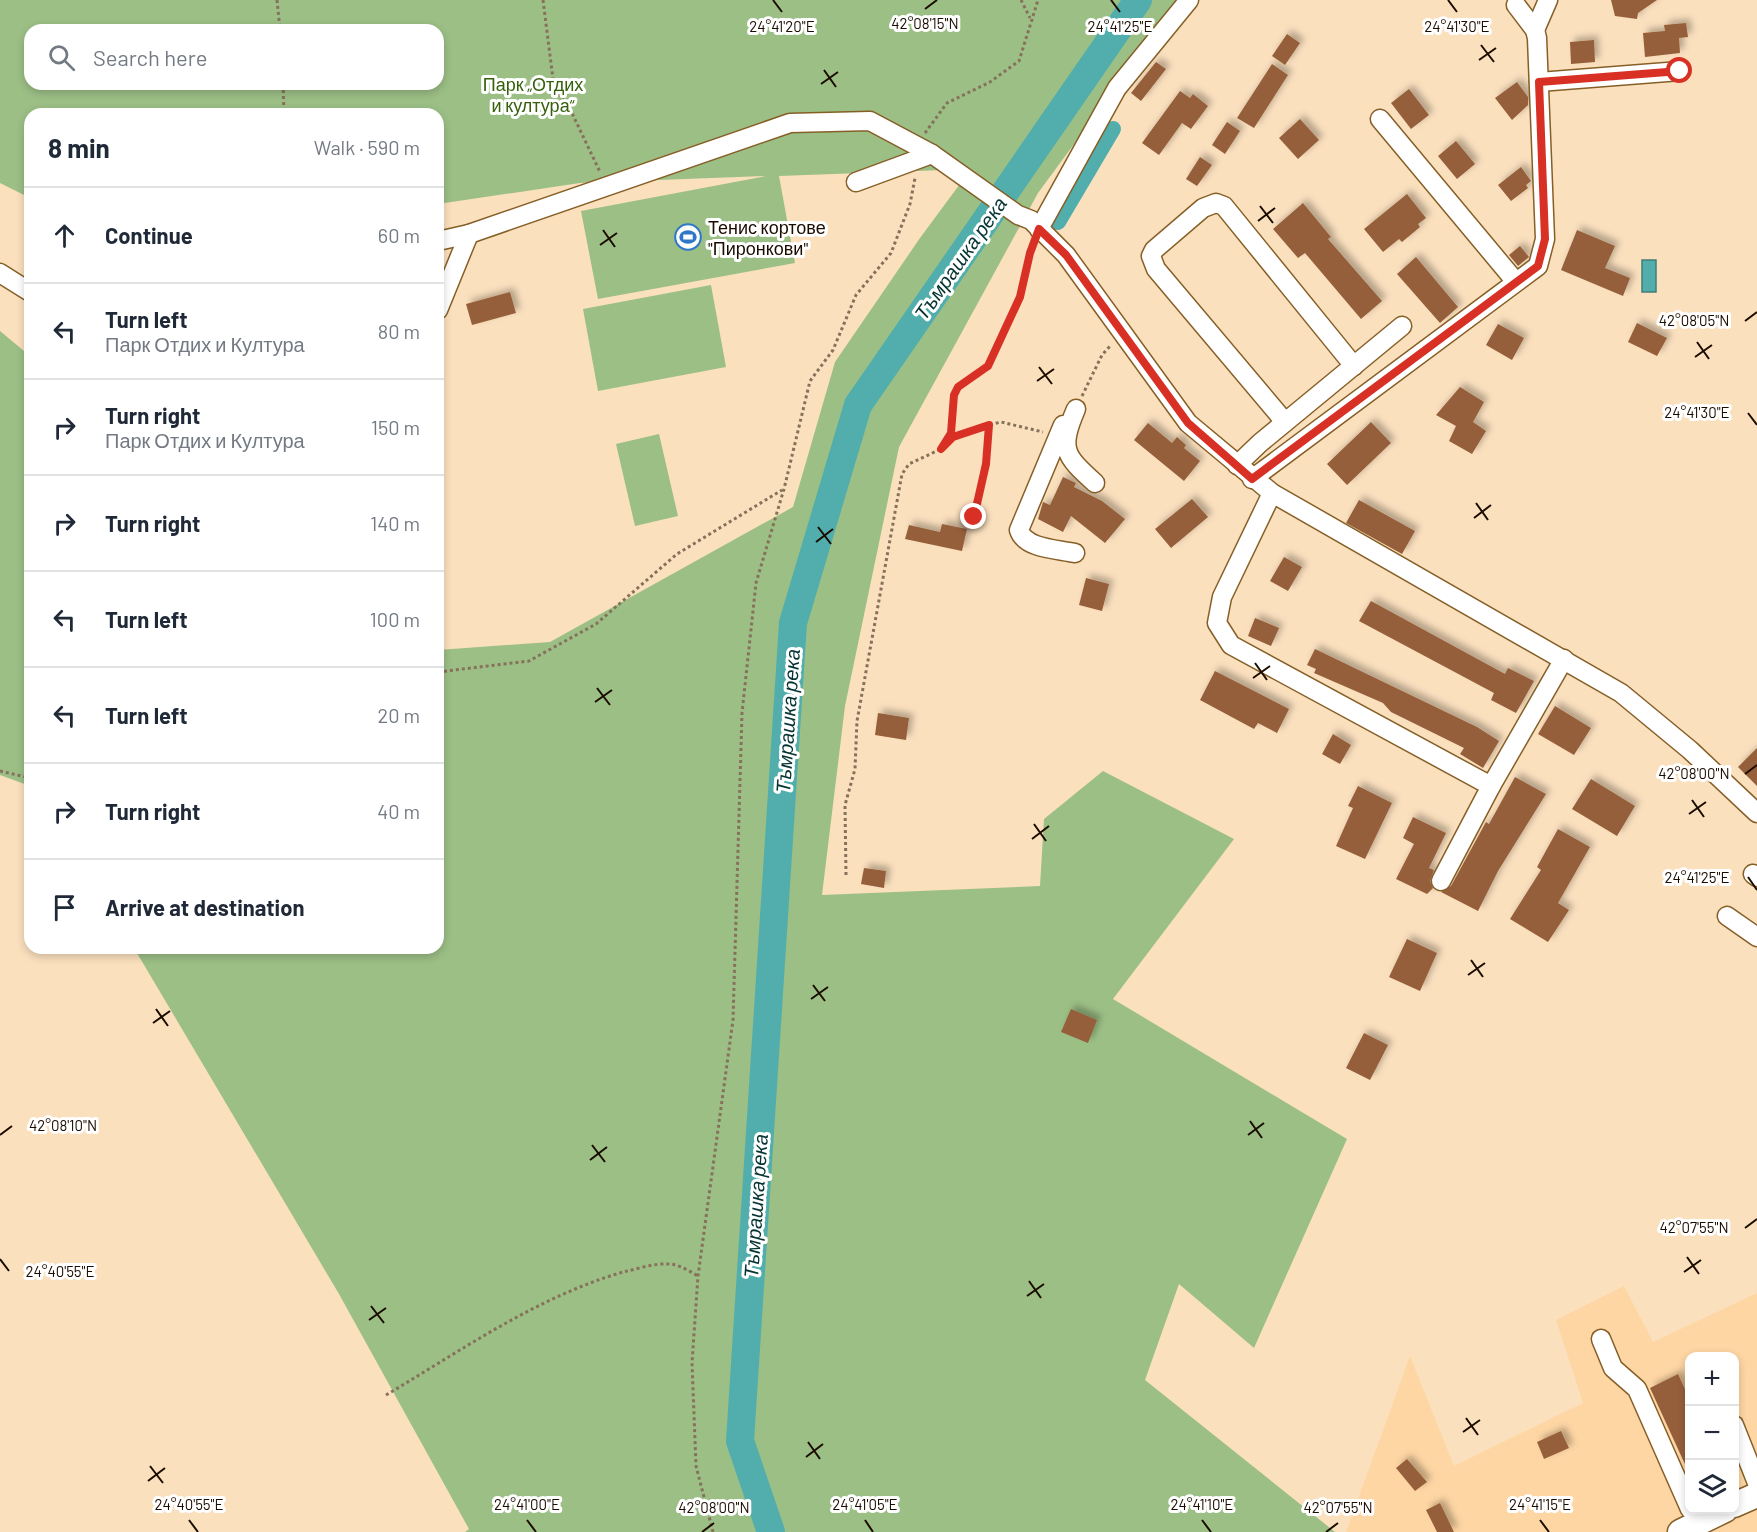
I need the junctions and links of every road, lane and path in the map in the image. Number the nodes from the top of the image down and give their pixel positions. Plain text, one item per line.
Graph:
1 (277, 0) edge
2 (543, 0) edge
3 (1021, 0) edge
4 (1038, 0) edge
5 (1189, 0) edge
6 (1547, 0) edge
7 (1516, 5) dead end
8 (1030, 18) junction
9 (279, 24) edge
10 (1535, 30) junction
11 (1680, 71) dead end
12 (1539, 82) junction
13 (284, 90) edge
14 (284, 108) edge
15 (1380, 118) dead end
16 (922, 153) junction
17 (856, 182) dead end
18 (605, 185) junction
19 (1039, 229) junction
20 (469, 234) junction
21 (444, 240) edge
22 (0, 273) edge
23 (1516, 282) junction
24 (24, 288) edge
25 (444, 295) edge
26 (1402, 326) dead end
27 (1130, 341) junction
28 (1354, 366) junction
29 (1076, 409) joint
30 (1285, 422) junction
31 (989, 425) junction
32 (1063, 425) joint
33 (941, 449) junction
34 (1237, 465) junction
35 (1252, 479) junction
36 (1095, 483) dead end
37 (784, 489) junction
38 (1272, 494) junction
39 (974, 517) dead end
40 (1075, 553) dead end
41 (1564, 659) junction
42 (444, 671) edge
43 (0, 771) edge
44 (24, 777) edge
45 (1491, 786) junction
46 (1757, 813) edge
47 (846, 875) dead end
48 (1440, 881) dead end
49 (1727, 916) dead end
50 (1757, 937) edge
51 (698, 1276) junction
52 (1601, 1339) dead end
53 (386, 1395) dead end
54 (1739, 1438) edge
55 (1757, 1483) edge
56 (1757, 1495) edge
57 (1739, 1503) edge
58 (1705, 1514) edge
59 (1689, 1518) edge
60 (712, 1532) edge

1 - 9 path
2 - 18 path
3 - 8 path
4 - 8 path
5 - 19 street
6 - 10 street
7 - 10 street
8 - 16 path
10 - 12 street
11 - 12 street
12 - 23 street
13 - 14 path
15 - 23 street
16 - 17 street
16 - 18 street
16 - 19 street
16 - 37 path
18 - 20 street
19 - 27 street
19 - 33 path
20 - 21 street
20 - 25 street
22 - 24 street
23 - 35 street
26 - 28 street
27 - 29 path
27 - 34 street
28 - 30 street
28 - 30 street
29 - 36 street
30 - 34 street
31 - 32 path
31 - 33 path
31 - 39 path
32 - 40 street
33 - 47 path
34 - 35 street
35 - 38 street
37 - 42 path
37 - 51 path
38 - 41 street
38 - 45 street
41 - 45 street
41 - 46 street
43 - 44 path
45 - 48 street
49 - 50 street
51 - 53 path
51 - 60 path
52 - 59 street
54 - 55 street
56 - 57 main road
58 - 59 main road

